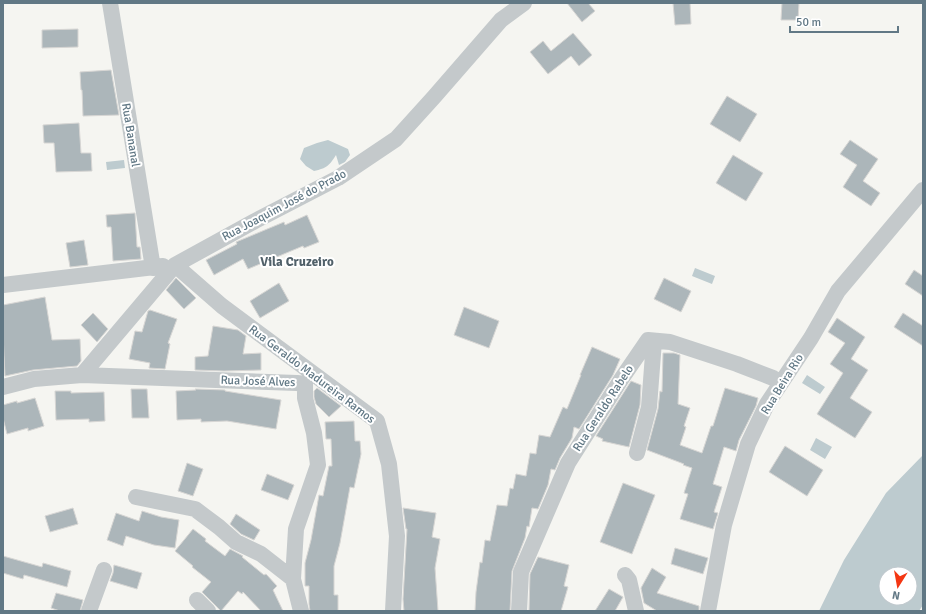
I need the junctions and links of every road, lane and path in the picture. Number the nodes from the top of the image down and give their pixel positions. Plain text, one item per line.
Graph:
1 (110, 3) edge
2 (524, 3) edge
3 (923, 190) edge
4 (175, 265) junction
5 (153, 268) junction
6 (3, 286) edge
7 (654, 341) junction
8 (82, 375) junction
9 (319, 378) junction
10 (781, 383) junction
11 (305, 384) junction
12 (3, 387) edge
13 (637, 453) dead end
14 (136, 497) dead end
15 (104, 570) dead end
16 (625, 575) dead end
17 (293, 579) junction
18 (197, 600) dead end
19 (89, 611) edge
20 (208, 611) edge
21 (301, 611) edge
22 (393, 611) edge
23 (519, 611) edge
24 (636, 611) edge
25 (708, 611) edge

1 - 5 street, Rua Bananal
2 - 4 street, Rua Joaquim José do Prado
3 - 10 street, Rua Beira Rio
4 - 5 street
4 - 8 street, Rua Joaquim José do Prado
4 - 9 street, Rua Geraldo Madureira Ramos
5 - 6 street
7 - 10 street
7 - 13 street
7 - 23 street, Rua Geraldo Rabelo
8 - 11 street, Rua José Alves
8 - 12 street, Rua José Alves
9 - 11 street
9 - 22 street, Rua Geraldo Madureira Ramos
10 - 25 street, Rua Beira Rio
11 - 17 street, Rua José Alves
14 - 17 street
15 - 19 street
16 - 24 street
17 - 21 street, Rua José Alves
18 - 20 street

